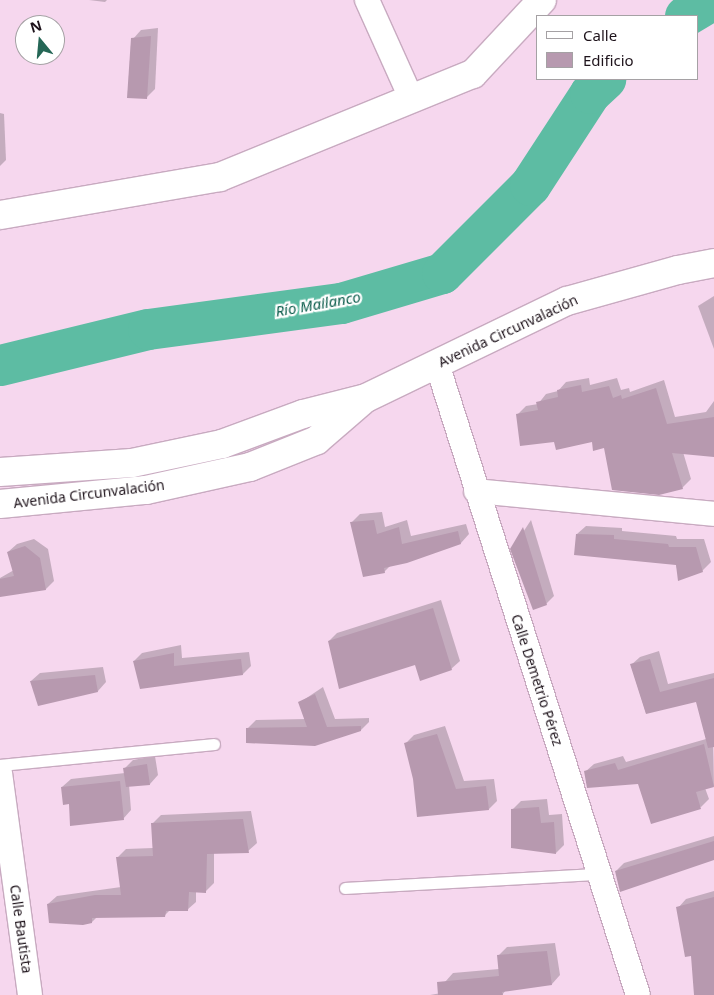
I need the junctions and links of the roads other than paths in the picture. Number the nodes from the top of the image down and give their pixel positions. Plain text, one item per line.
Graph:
1 (367, 0) edge
2 (542, 0) edge
3 (411, 98) junction
4 (0, 215) edge
5 (714, 263) edge
6 (437, 364) junction
7 (366, 398) junction
8 (0, 472) edge
9 (476, 491) junction
10 (0, 504) edge
11 (714, 514) edge
12 (214, 744) dead end
13 (0, 765) edge
14 (0, 774) edge
15 (599, 874) junction
16 (345, 888) dead end
17 (30, 995) edge
18 (638, 995) edge

1 - 3 street
2 - 3 main road
3 - 4 main road
5 - 6 main road, Avenida Circunvalación
6 - 7 main road, Avenida Circunvalación
6 - 9 street, Calle Demetrio Pérez
7 - 8 main road, Avenida Circunvalación
7 - 10 main road, Avenida Circunvalación
9 - 11 street
9 - 15 street, Calle Demetrio Pérez
12 - 13 lane
14 - 17 street, Calle Bautista
15 - 16 lane
15 - 18 street, Calle Demetrio Pérez

